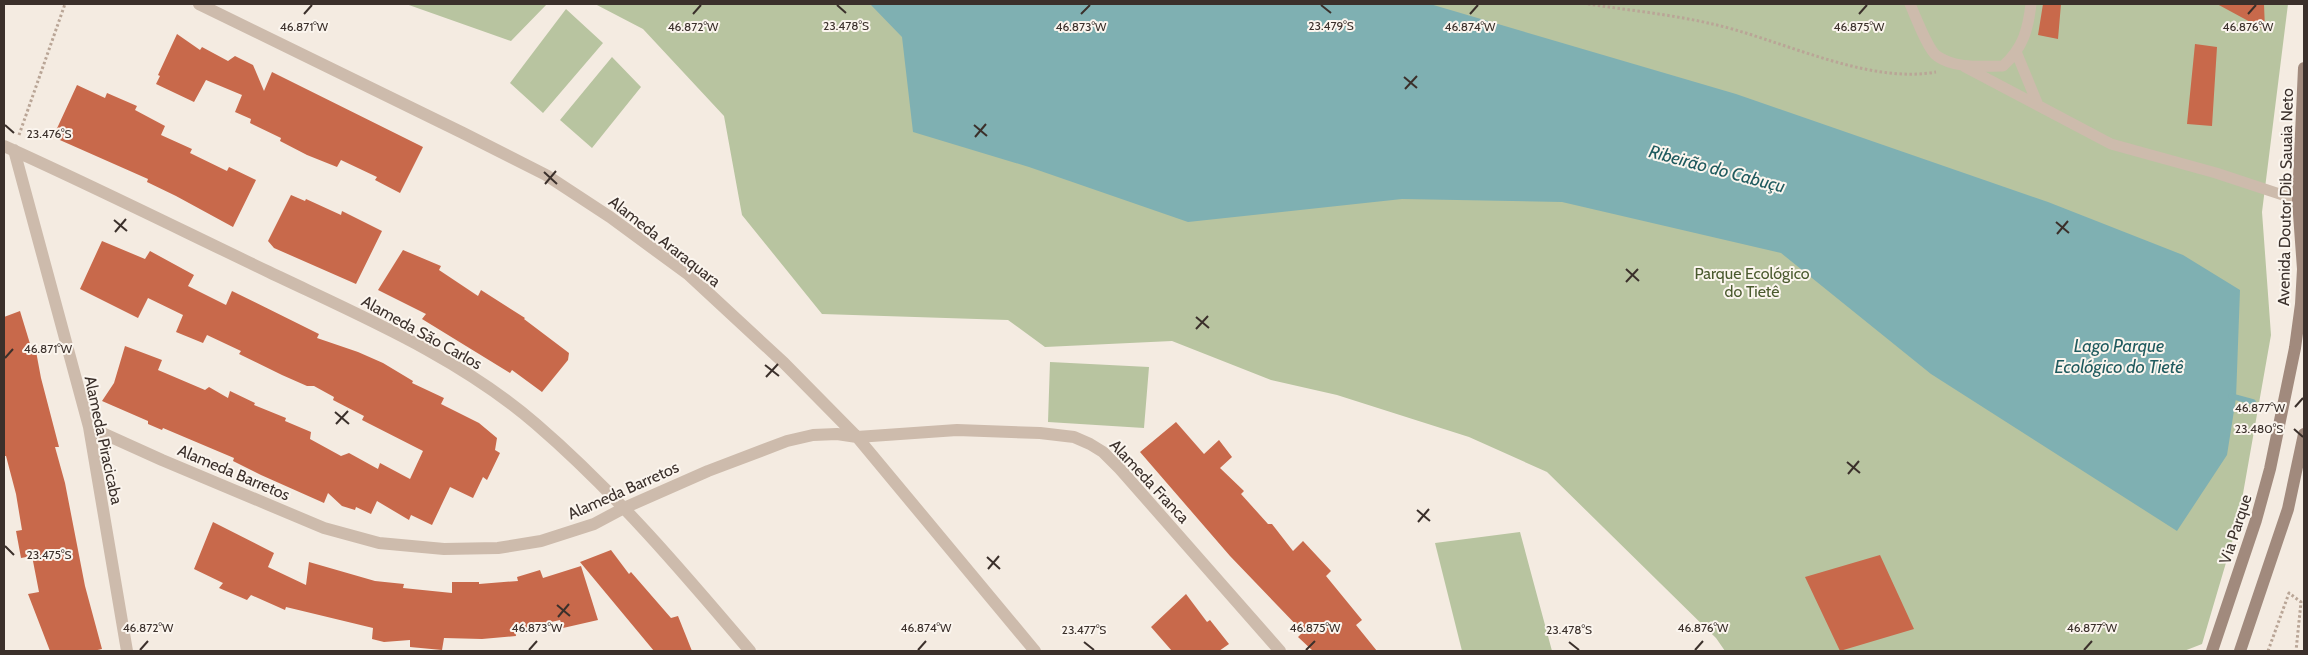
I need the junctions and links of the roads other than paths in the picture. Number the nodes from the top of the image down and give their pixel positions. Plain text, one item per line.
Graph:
1 (199, 4) edge
2 (1910, 4) edge
3 (2031, 4) edge
4 (2017, 54) junction
5 (1965, 66) junction
6 (2304, 68) edge
7 (2038, 105) junction
8 (9, 148) edge
9 (2298, 200) junction
10 (2282, 414) joint
11 (89, 427) junction
12 (2304, 434) edge
13 (857, 437) junction
14 (624, 508) junction
15 (127, 651) edge
16 (750, 651) edge
17 (1035, 651) edge
18 (1280, 651) edge
19 (2212, 651) edge
20 (2240, 651) edge

1 - 13 street, Alameda Araraquara
2 - 5 lane
3 - 4 lane
4 - 5 lane
4 - 7 lane
5 - 7 lane
6 - 9 main road, Avenida Doutor Dib Sauaia Neto
7 - 9 lane
8 - 11 street, Alameda Piracicaba
8 - 14 street, Alameda São Carlos
9 - 10 main road, Avenida Doutor Dib Sauaia Neto
10 - 19 main road, Via Parque
11 - 14 street, Alameda Barretos
11 - 15 street, Alameda Piracicaba
12 - 20 main road
13 - 14 street, Alameda Barretos
13 - 17 street, Alameda Araraquara
13 - 18 street, Alameda Franca
14 - 16 street, Alameda São Carlos

